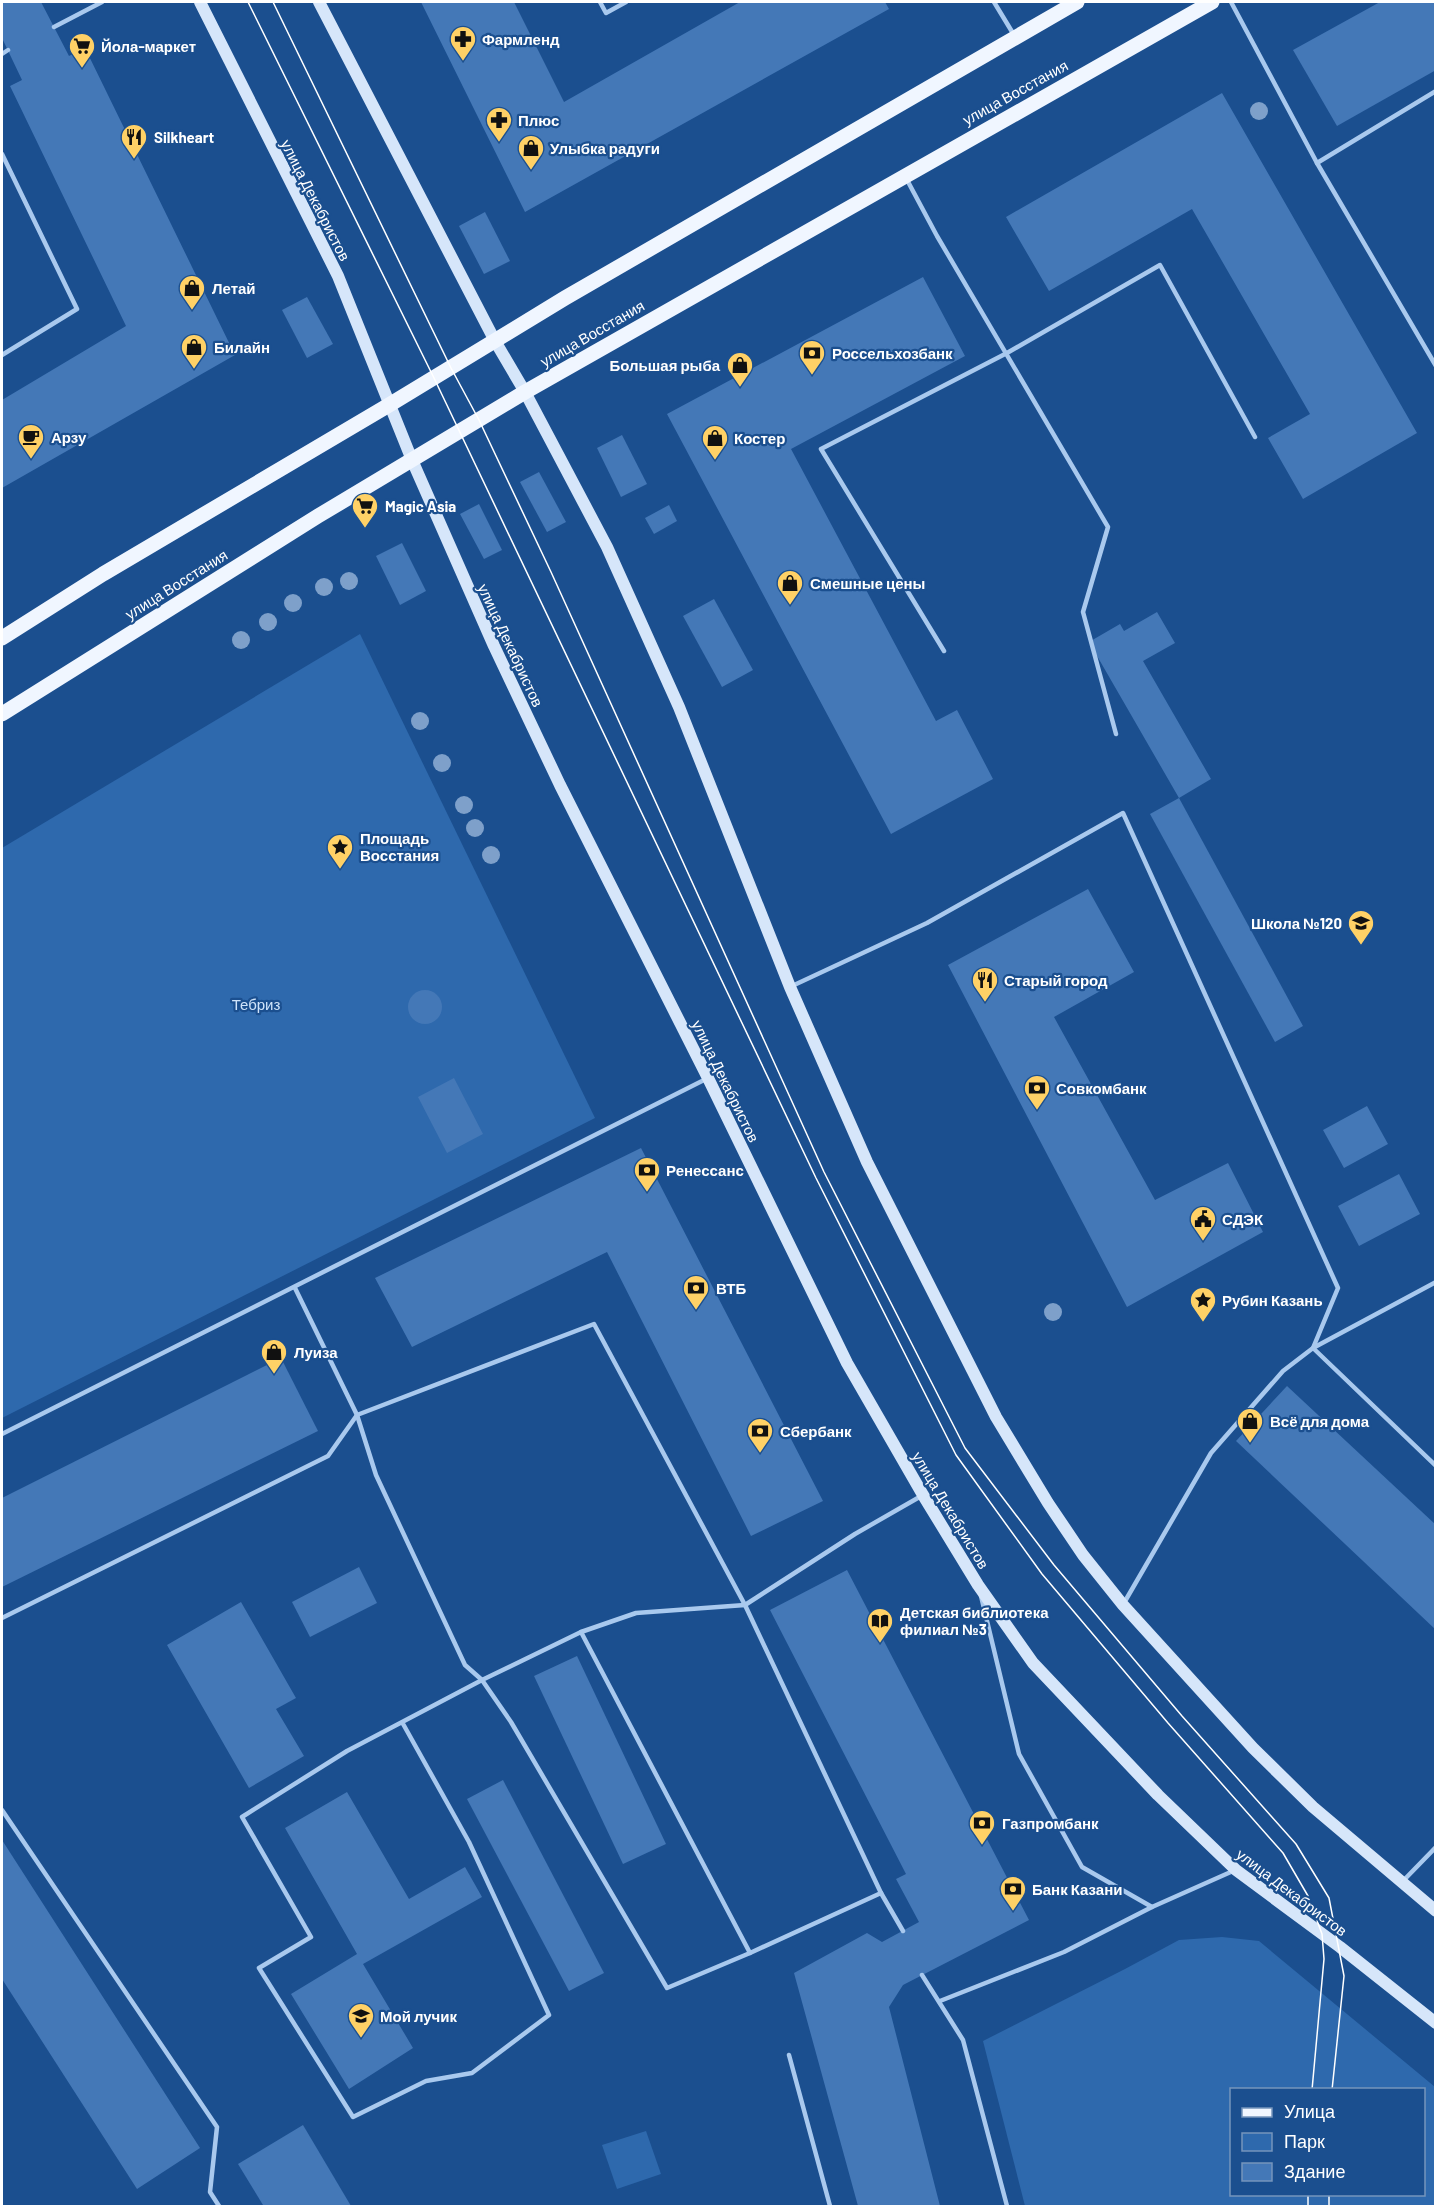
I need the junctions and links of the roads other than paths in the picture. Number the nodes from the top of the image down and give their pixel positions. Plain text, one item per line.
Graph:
1 (102, 2) edge
2 (200, 2) edge
3 (319, 2) edge
4 (600, 2) edge
5 (626, 2) edge
6 (994, 2) edge
7 (1077, 2) edge
8 (1212, 2) edge
9 (1231, 2) edge
10 (54, 27) dead end
11 (1016, 37) junction
12 (8, 50) dead end
13 (2, 54) edge
14 (1436, 91) edge
15 (2, 154) edge
16 (1317, 163) junction
17 (904, 175) junction
18 (495, 340) junction
19 (1007, 353) junction
20 (2, 355) edge
21 (1436, 366) edge
22 (525, 392) junction
23 (389, 405) junction
24 (1255, 437) dead end
25 (411, 460) junction
26 (2, 638) edge
27 (944, 651) dead end
28 (2, 714) edge
29 (1116, 734) dead end
30 (790, 987) junction
31 (708, 1078) junction
32 (1436, 1282) edge
33 (295, 1288) junction
34 (1313, 1348) junction
35 (357, 1415) junction
36 (2, 1434) edge
37 (1436, 1466) edge
38 (923, 1495) junction
39 (978, 1585) junction
40 (745, 1605) junction
41 (1123, 1605) junction
42 (2, 1618) edge
43 (581, 1632) junction
44 (482, 1680) junction
45 (402, 1722) junction
46 (2, 1810) edge
47 (1436, 1847) edge
48 (1236, 1870) junction
49 (1401, 1883) junction
50 (881, 1893) junction
51 (1152, 1907) junction
52 (1436, 1911) edge
53 (903, 1931) dead end
54 (750, 1953) junction
55 (922, 1976) dead end
56 (940, 2001) junction
57 (1436, 2023) edge
58 (789, 2055) dead end
59 (219, 2206) edge
60 (830, 2206) edge
61 (1006, 2206) edge

1 - 10 lane
2 - 23 main road, улица Декабристов
3 - 18 main road
4 - 5 lane
6 - 11 lane
7 - 11 main road
8 - 17 main road, улица Восстания
9 - 16 lane
11 - 18 main road
12 - 13 lane
14 - 16 lane
15 - 20 lane
16 - 21 lane
17 - 19 lane
17 - 22 main road, улица Восстания
18 - 22 main road
18 - 23 main road
19 - 24 lane
19 - 27 lane
19 - 29 lane
22 - 25 main road, улица Восстания
22 - 30 main road
23 - 25 main road, улица Декабристов
23 - 26 main road
25 - 28 main road, улица Восстания
25 - 31 main road, улица Декабристов
30 - 34 lane
30 - 41 main road
31 - 33 lane
31 - 38 main road, улица Декабристов
32 - 34 lane
33 - 35 lane
33 - 36 lane
34 - 37 lane
34 - 41 lane
35 - 40 lane
35 - 42 lane
35 - 44 lane
38 - 39 main road, улица Декабристов
38 - 40 lane
39 - 48 main road, улица Декабристов
39 - 51 lane
40 - 43 lane
40 - 50 lane
41 - 49 main road
43 - 44 lane
43 - 54 lane
44 - 45 lane
44 - 54 lane
45 - 45 lane
46 - 59 lane
47 - 49 lane
48 - 51 lane
48 - 57 main road, улица Декабристов
49 - 52 main road
50 - 53 lane
50 - 54 lane
51 - 56 lane
55 - 56 lane
56 - 61 lane
58 - 60 lane

